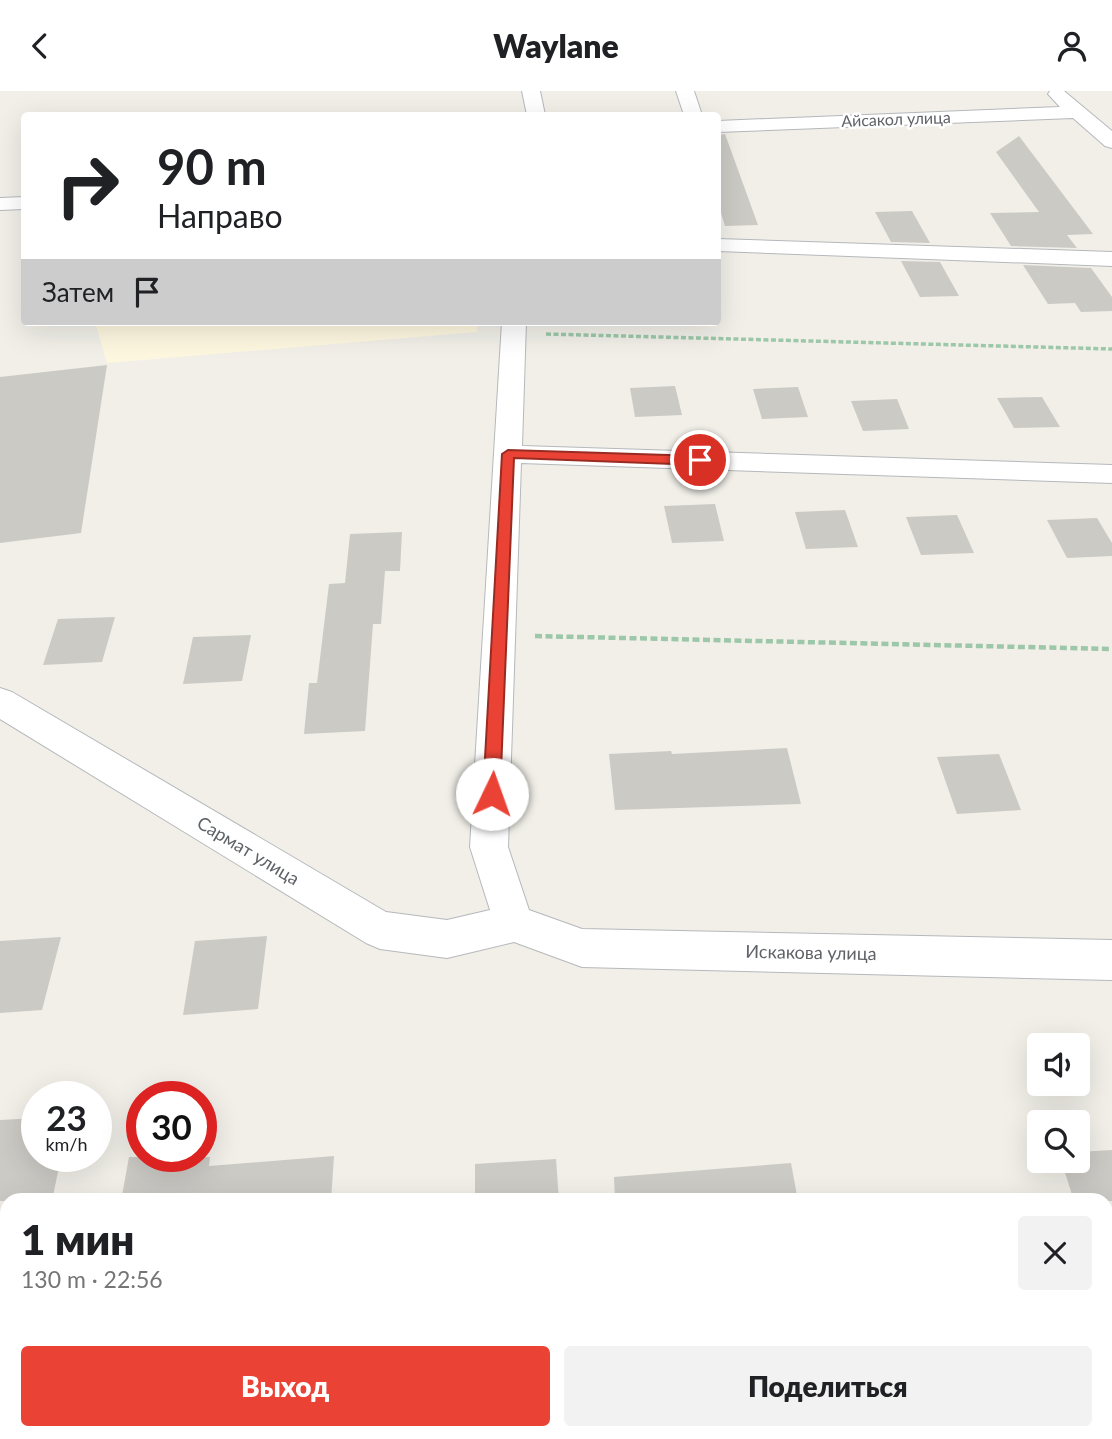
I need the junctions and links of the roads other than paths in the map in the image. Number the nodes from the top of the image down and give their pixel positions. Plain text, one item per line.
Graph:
1 (531, 91) edge
2 (685, 91) edge
3 (1054, 91) edge
4 (535, 112) edge
5 (692, 112) edge
6 (1074, 112) junction
7 (721, 127) edge
8 (1112, 142) edge
9 (0, 204) edge
10 (21, 204) edge
11 (721, 245) edge
12 (1112, 259) edge
13 (514, 328) edge
14 (508, 454) junction
15 (1112, 474) edge
16 (0, 702) edge
17 (514, 923) junction
18 (1112, 960) edge

1 - 4 street
2 - 5 street
3 - 6 street
6 - 7 street, Айсакол улица
6 - 8 street
9 - 10 street
11 - 12 street
13 - 14 street
14 - 15 street
14 - 17 street
16 - 17 street, Сармат улица
17 - 18 street, Искакова улица

